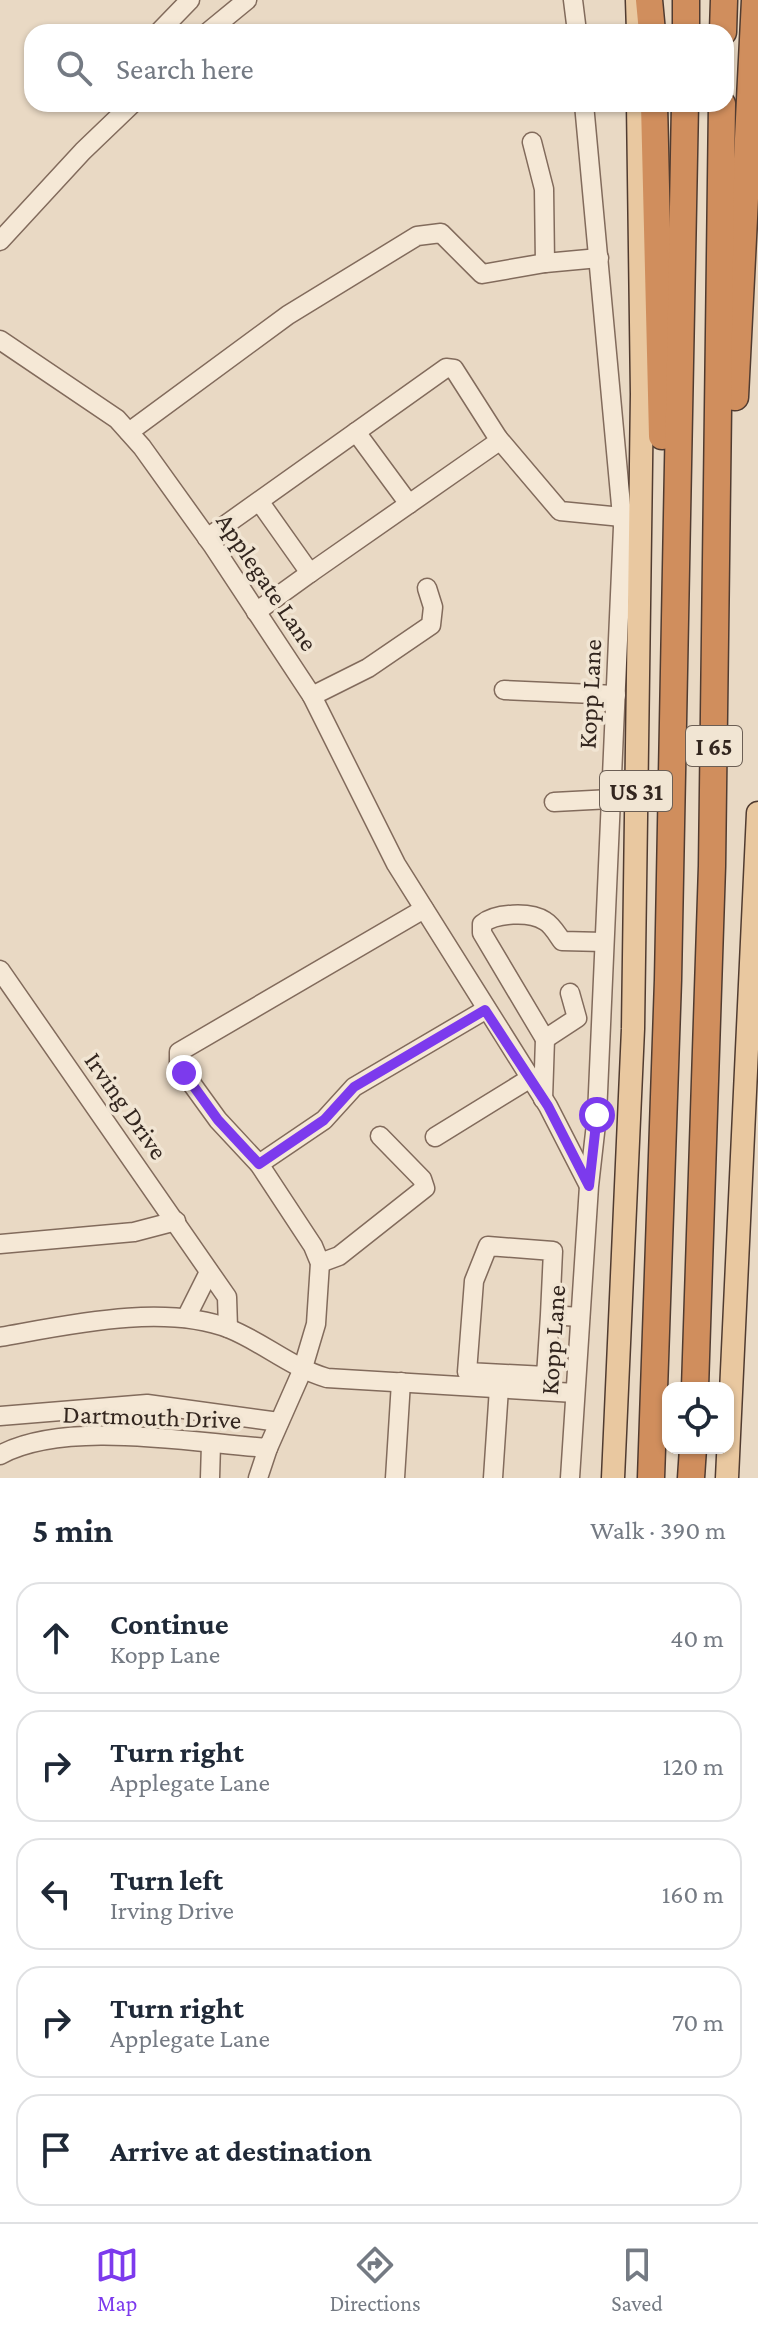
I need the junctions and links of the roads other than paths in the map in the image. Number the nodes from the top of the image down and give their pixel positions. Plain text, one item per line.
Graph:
1 (190, 0) edge
2 (247, 0) edge
3 (573, 0) edge
4 (637, 0) edge
5 (649, 0) edge
6 (686, 0) edge
7 (724, 0) edge
8 (755, 0) edge
9 (167, 24) edge
10 (218, 24) edge
11 (576, 24) edge
12 (638, 24) edge
13 (651, 24) edge
14 (686, 24) edge
15 (723, 24) edge
16 (124, 112) edge
17 (585, 112) edge
18 (638, 112) edge
19 (654, 112) edge
20 (685, 112) edge
21 (722, 112) edge
22 (532, 142) dead end
23 (0, 241) edge
24 (599, 258) junction
25 (545, 263) junction
26 (0, 340) edge
27 (129, 432) junction
28 (356, 432) junction
29 (498, 438) junction
30 (717, 466) junction
31 (259, 501) junction
32 (409, 504) junction
33 (678, 508) junction
34 (622, 517) junction
35 (207, 538) junction
36 (310, 573) junction
37 (427, 588) dead end
38 (256, 612) junction
39 (504, 690) dead end
40 (616, 695) junction
41 (312, 696) junction
42 (611, 799) junction
43 (554, 802) dead end
44 (758, 813) edge
45 (424, 909) junction
46 (604, 942) junction
47 (0, 970) edge
48 (570, 993) dead end
49 (485, 1010) junction
50 (577, 1018) junction
51 (601, 1021) junction
52 (545, 1039) junction
53 (529, 1079) junction
54 (543, 1099) junction
55 (380, 1136) dead end
56 (435, 1137) dead end
57 (259, 1164) junction
58 (589, 1186) junction
59 (176, 1221) junction
60 (0, 1244) edge
61 (320, 1263) junction
62 (209, 1272) junction
63 (550, 1315) junction
64 (580, 1317) junction
65 (186, 1318) junction
66 (228, 1328) junction
67 (0, 1337) edge
68 (302, 1371) junction
69 (401, 1382) junction
70 (695, 1382) edge
71 (499, 1388) junction
72 (575, 1393) junction
73 (31, 1413) junction
74 (0, 1416) edge
75 (279, 1422) junction
76 (40, 1439) junction
77 (211, 1444) junction
78 (268, 1448) junction
79 (693, 1454) edge
80 (0, 1455) edge
81 (210, 1478) edge
82 (258, 1478) edge
83 (395, 1478) edge
84 (493, 1478) edge
85 (570, 1478) edge
86 (613, 1478) edge
87 (651, 1478) edge
88 (691, 1478) edge
89 (727, 1478) edge

1 - 9 street
2 - 10 street
3 - 11 street
4 - 12 main road
5 - 13 highway
6 - 14 highway
7 - 15 highway
8 - 30 highway
16 - 23 street
17 - 24 street, Kopp Lane
18 - 86 main road, US 31
19 - 33 highway
20 - 33 highway, I 65
21 - 30 highway, I 65
22 - 25 street
24 - 25 street
24 - 34 street, Kopp Lane
25 - 27 street
26 - 27 street, Applegate Lane
27 - 35 street, Applegate Lane
28 - 29 street
28 - 31 street
28 - 32 street
29 - 32 street
29 - 34 street
30 - 70 highway, I 65
31 - 35 street
31 - 36 street
32 - 36 street
33 - 87 highway, I 65
34 - 40 street, Kopp Lane
35 - 38 street, Applegate Lane
36 - 38 street
37 - 41 street
38 - 41 street, Applegate Lane
39 - 40 street
40 - 42 street, Kopp Lane
41 - 45 street, Applegate Lane
42 - 43 street
42 - 46 street, Kopp Lane
44 - 89 main road
45 - 49 street, Applegate Lane
45 - 57 street
46 - 51 street, Kopp Lane
46 - 52 street
47 - 59 street, Irving Drive
48 - 50 street
49 - 53 street, Applegate Lane
49 - 57 street
50 - 51 street
50 - 52 street
51 - 58 street, Kopp Lane
52 - 54 street
53 - 54 street, Applegate Lane
53 - 56 street
54 - 58 street, Applegate Lane
55 - 61 street
57 - 61 street
58 - 64 street, Kopp Lane
59 - 60 street
59 - 62 street, Irving Drive
61 - 68 street
62 - 65 street
62 - 66 street, Irving Drive
63 - 63 street
63 - 64 street
64 - 72 street, Kopp Lane
65 - 66 street
65 - 67 street
66 - 68 street
68 - 69 street
68 - 75 street, Dartmouth Drive
69 - 71 street
69 - 83 street
71 - 72 street
71 - 84 street
72 - 85 street, Kopp Lane
73 - 74 street
73 - 75 street
73 - 76 street
75 - 78 street, Dartmouth Drive
76 - 77 street, Dartmouth Drive
76 - 80 street, Dartmouth Drive
77 - 78 street, Dartmouth Drive
77 - 81 street
78 - 82 street
79 - 88 highway

